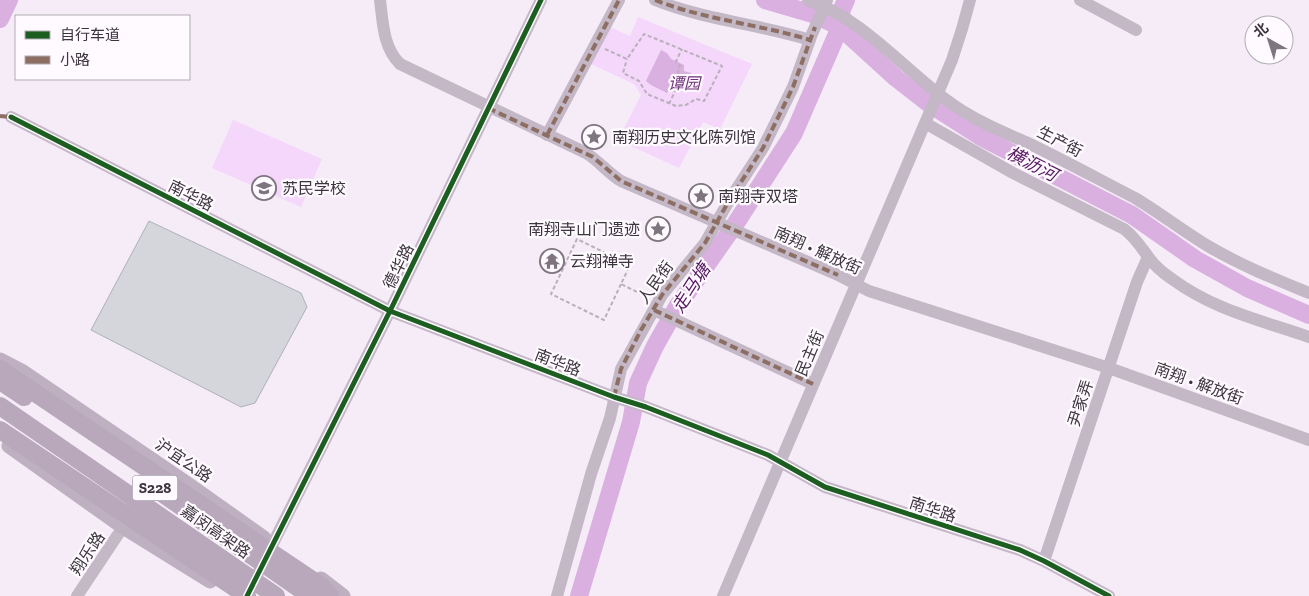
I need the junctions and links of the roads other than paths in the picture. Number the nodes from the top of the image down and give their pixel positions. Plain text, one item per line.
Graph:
1 (380, 0) edge
2 (541, 0) edge
3 (619, 0) edge
4 (655, 0) edge
5 (808, 0) edge
6 (970, 0) edge
7 (1080, 0) edge
8 (826, 8) edge
9 (1136, 30) dead end
10 (810, 40) junction
11 (938, 92) junction
12 (488, 108) junction
13 (11, 117) dead end
14 (925, 123) junction
15 (548, 135) junction
16 (727, 227) junction
17 (1148, 257) junction
18 (856, 284) junction
19 (1309, 293) edge
20 (390, 311) junction
21 (662, 311) junction
22 (1309, 337) edge
23 (0, 360) edge
24 (1109, 368) junction
25 (0, 369) edge
26 (8, 381) edge
27 (813, 384) junction
28 (619, 398) junction
29 (0, 406) edge
30 (0, 430) edge
31 (0, 440) edge
32 (1309, 440) edge
33 (780, 461) junction
34 (123, 527) junction
35 (273, 544) junction
36 (1044, 561) junction
37 (78, 596) edge
38 (235, 596) edge
39 (247, 596) edge
40 (276, 596) edge
41 (310, 596) edge
42 (330, 596) edge
43 (343, 596) edge
44 (557, 596) edge
45 (723, 596) edge
46 (1109, 596) edge

1 - 12 street, 南翔 • 解放街
2 - 12 street, 德华路
3 - 15 street
4 - 10 street
5 - 8 street, 生产街
6 - 11 street
7 - 9 street
8 - 10 street, 人民街
8 - 11 street, 生产街
10 - 16 street, 人民街
11 - 14 street, 民主街
11 - 19 street, 生产街
12 - 15 street, 南翔 • 解放街
12 - 20 street, 德华路
13 - 20 street, 南华路
14 - 17 street
14 - 18 street, 民主街
15 - 16 street, 南翔 • 解放街
16 - 18 street, 南翔 • 解放街
16 - 21 street, 人民街
17 - 22 street
17 - 24 street, 尹家弄
18 - 24 street, 南翔 • 解放街
18 - 27 street, 民主街
20 - 28 street, 南华路
20 - 35 street, 德华路
21 - 27 street
21 - 28 street, 人民街
23 - 35 main road, 沪宜公路
24 - 32 street, 南翔 • 解放街
24 - 36 street, 尹家弄
25 - 26 highway
26 - 41 highway, 嘉闵高架路 / S228, bridge
26 - 42 highway, bridge
27 - 33 street, 民主街
28 - 33 street, 南华路
28 - 44 street, 人民街
29 - 40 highway, 嘉闵高架路 / S228, bridge
30 - 39 highway, bridge
31 - 34 main road
33 - 36 street, 南华路
33 - 45 street, 民主街
34 - 37 street, 翔乐路
34 - 38 main road
35 - 39 street, 德华路
35 - 43 main road, 沪宜公路
36 - 46 street, 南华路

